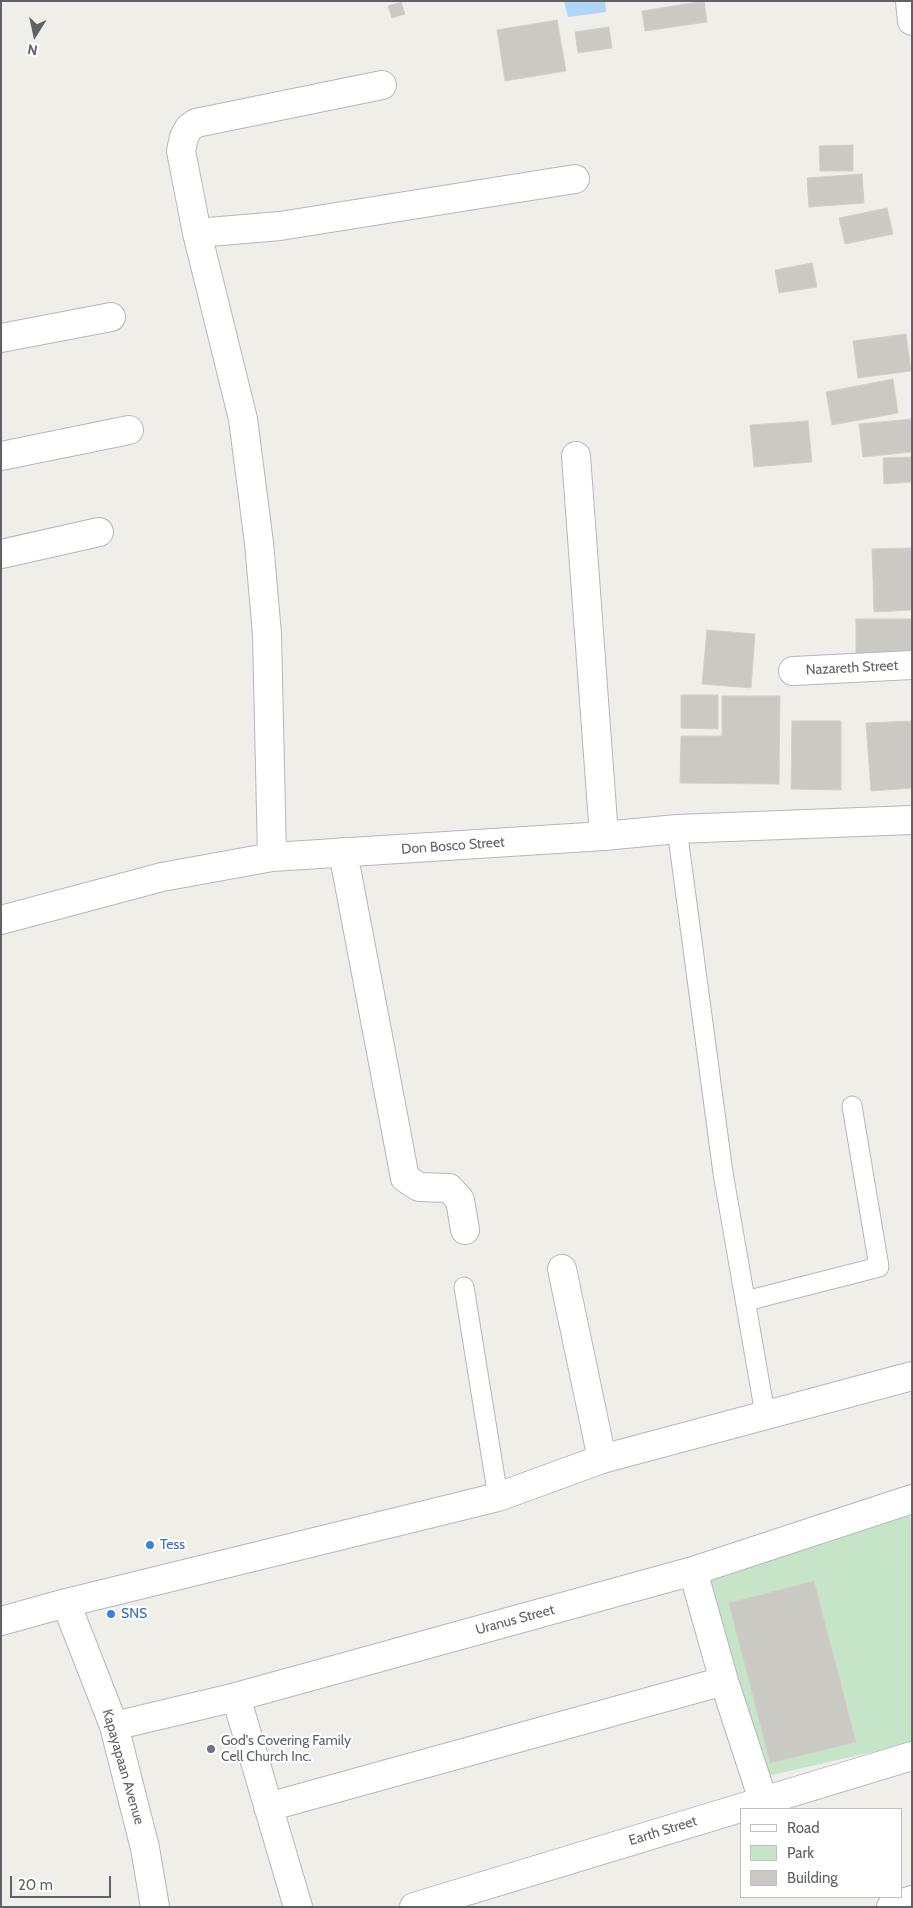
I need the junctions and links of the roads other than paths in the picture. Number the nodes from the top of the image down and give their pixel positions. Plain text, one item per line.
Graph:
1 (910, 1) edge
2 (912, 21) edge
3 (382, 85) dead end
4 (575, 180) dead end
5 (197, 233) junction
6 (111, 317) dead end
7 (1, 338) edge
8 (129, 430) dead end
9 (1, 456) edge
10 (576, 456) dead end
11 (99, 532) dead end
12 (1, 554) edge
13 (912, 665) edge
14 (793, 671) dead end
15 (912, 820) edge
16 (677, 830) junction
17 (604, 836) junction
18 (343, 852) junction
19 (272, 857) junction
20 (1, 920) edge
21 (852, 1106) dead end
22 (465, 1230) dead end
23 (562, 1269) dead end
24 (464, 1287) dead end
25 (746, 1301) junction
26 (912, 1376) edge
27 (765, 1414) junction
28 (602, 1459) junction
29 (498, 1497) junction
30 (912, 1499) edge
31 (693, 1571) junction
32 (66, 1603) junction
33 (1, 1621) edge
34 (724, 1681) junction
35 (236, 1696) junction
36 (114, 1726) junction
37 (912, 1756) edge
38 (763, 1800) junction
39 (268, 1807) junction
40 (912, 1900) edge
41 (155, 1907) edge
42 (298, 1907) edge
43 (414, 1907) edge
44 (891, 1907) edge

1 - 2 street
3 - 5 street
4 - 5 street
5 - 19 street
6 - 7 street
8 - 9 street
10 - 17 street
11 - 12 street
13 - 14 street, Nazareth Street
15 - 16 street, Don Bosco Street
16 - 17 street, Don Bosco Street
16 - 25 lane
17 - 18 street, Don Bosco Street
18 - 19 street, Don Bosco Street
18 - 22 street
19 - 20 street, Don Bosco Street
21 - 25 lane
23 - 28 street
24 - 29 lane
25 - 27 lane
26 - 27 street
27 - 28 street
28 - 29 street
29 - 32 street
30 - 31 street, Uranus Street
31 - 34 street
31 - 35 street, Uranus Street
32 - 33 street
32 - 36 street, Kapayapaan Avenue
34 - 38 street
34 - 39 street
35 - 36 street, Uranus Street
35 - 39 street
36 - 41 street, Kapayapaan Avenue
37 - 38 street, Earth Street
38 - 43 street, Earth Street
39 - 42 street
40 - 44 street

